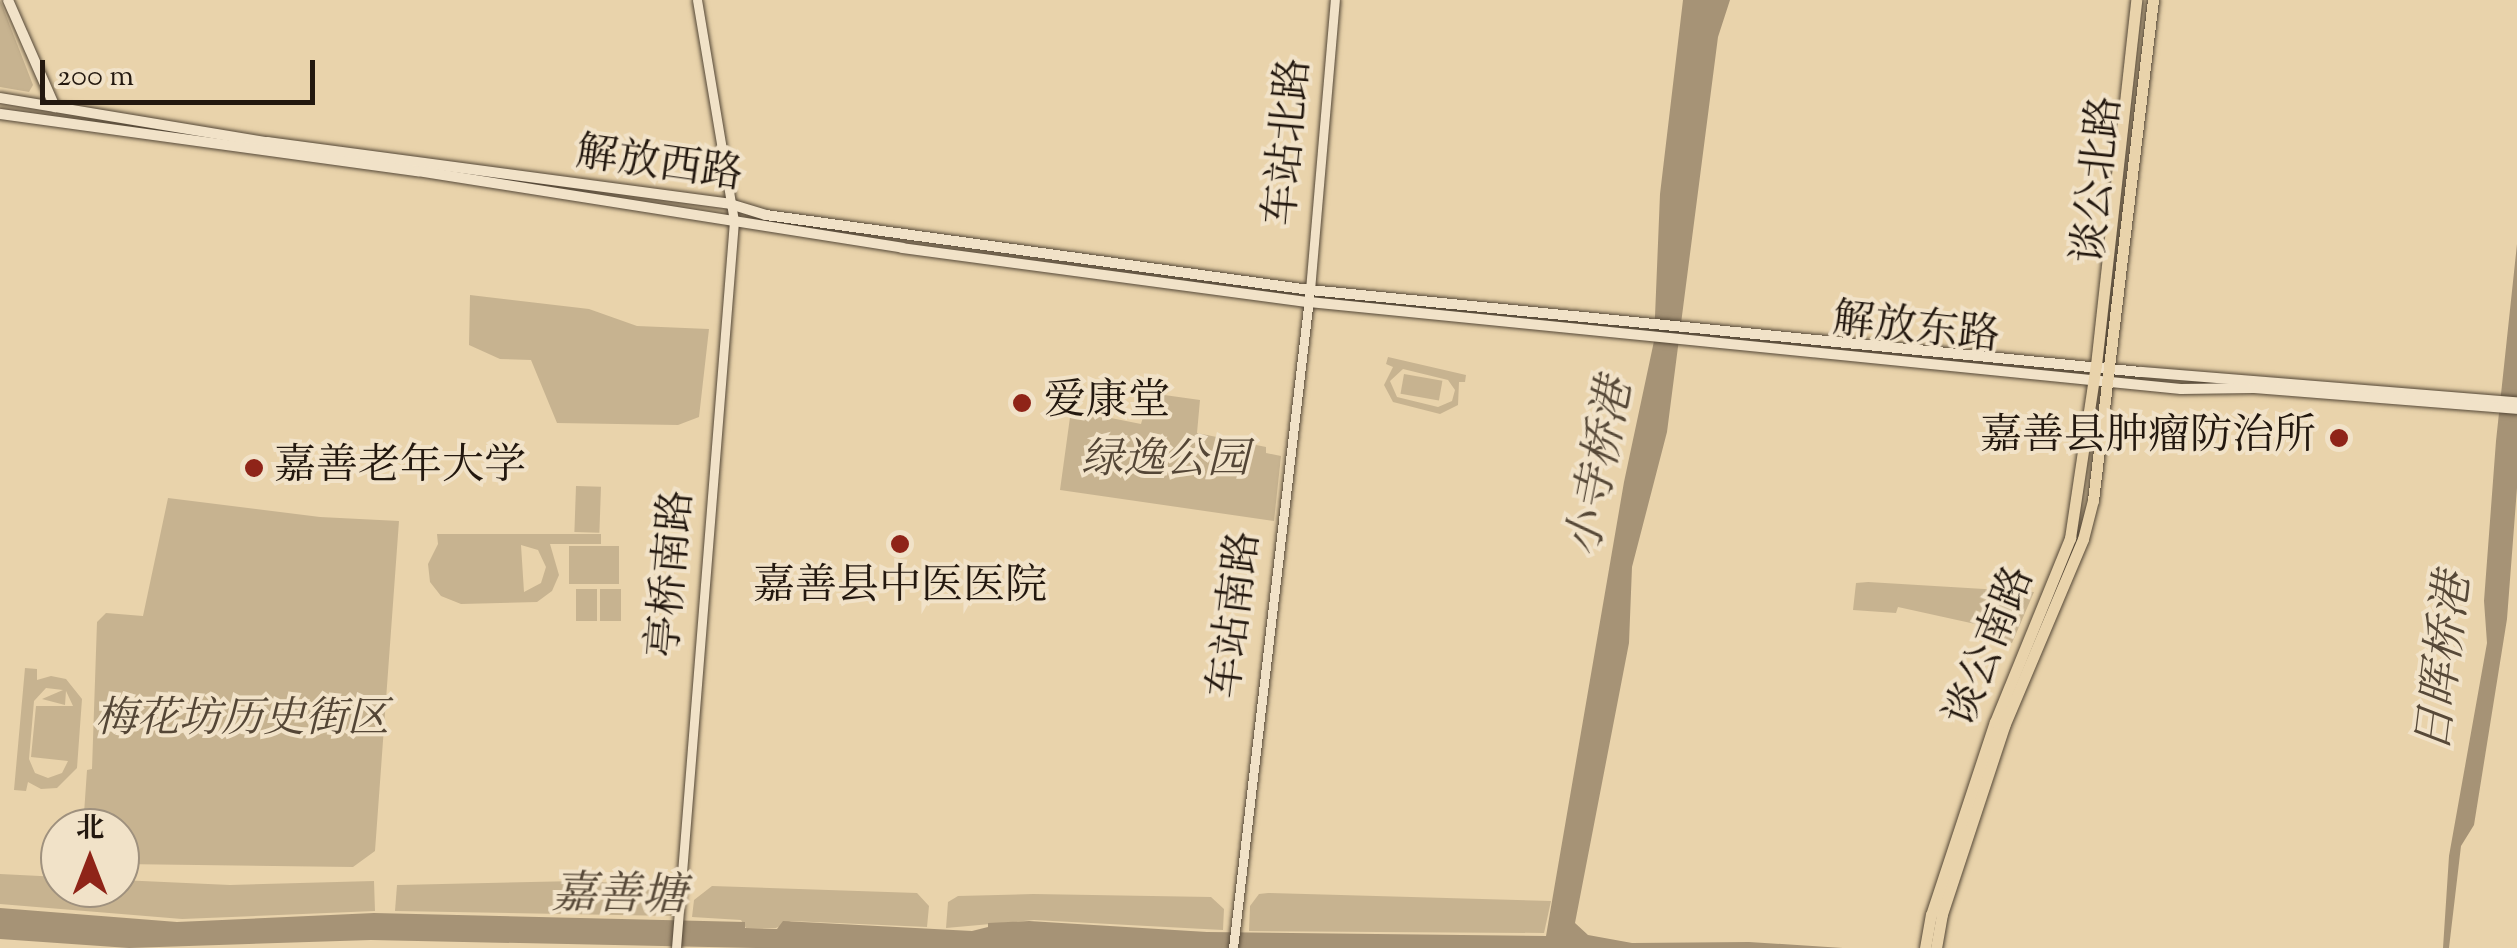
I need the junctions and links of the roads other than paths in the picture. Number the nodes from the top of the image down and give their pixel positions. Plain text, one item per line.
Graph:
1 (8, 0) edge
2 (697, 0) edge
3 (1335, 0) edge
4 (2136, 0) edge
5 (2153, 0) edge
6 (0, 98) edge
7 (55, 107) junction
8 (0, 114) edge
9 (730, 204) junction
10 (734, 221) junction
11 (1310, 296) junction
12 (1691, 335) junction
13 (2096, 365) junction
14 (2112, 366) junction
15 (2094, 381) junction
16 (2109, 382) junction
17 (2477, 402) junction
18 (2517, 406) edge
19 (1937, 915) junction
20 (676, 948) edge
21 (1232, 948) edge
22 (1925, 948) edge
23 (1936, 948) edge

1 - 7 main road
2 - 9 street, 亭桥南路
3 - 11 street, 车站北路
4 - 13 main road, 谈公北路
5 - 14 main road, 谈公北路
6 - 7 main road, 解放西路
7 - 9 main road, 解放西路
8 - 10 main road, 解放西路
9 - 10 street, 亭桥南路
9 - 11 main road, 解放西路
10 - 11 main road, 解放西路
10 - 20 street, 亭桥南路
11 - 12 main road, 解放东路
11 - 21 street, 车站南路
12 - 13 main road, 解放东路
12 - 15 main road, 解放东路
13 - 14 main road, 解放东路
13 - 15 main road, 谈公南路
14 - 16 main road, 谈公南路
14 - 17 main road, 解放东路
15 - 16 main road, 解放东路
15 - 19 main road, 谈公南路
16 - 17 main road, 解放东路
16 - 19 main road, 谈公南路
17 - 18 main road, 解放东路
19 - 22 main road, 谈公南路
19 - 23 main road, 谈公南路

